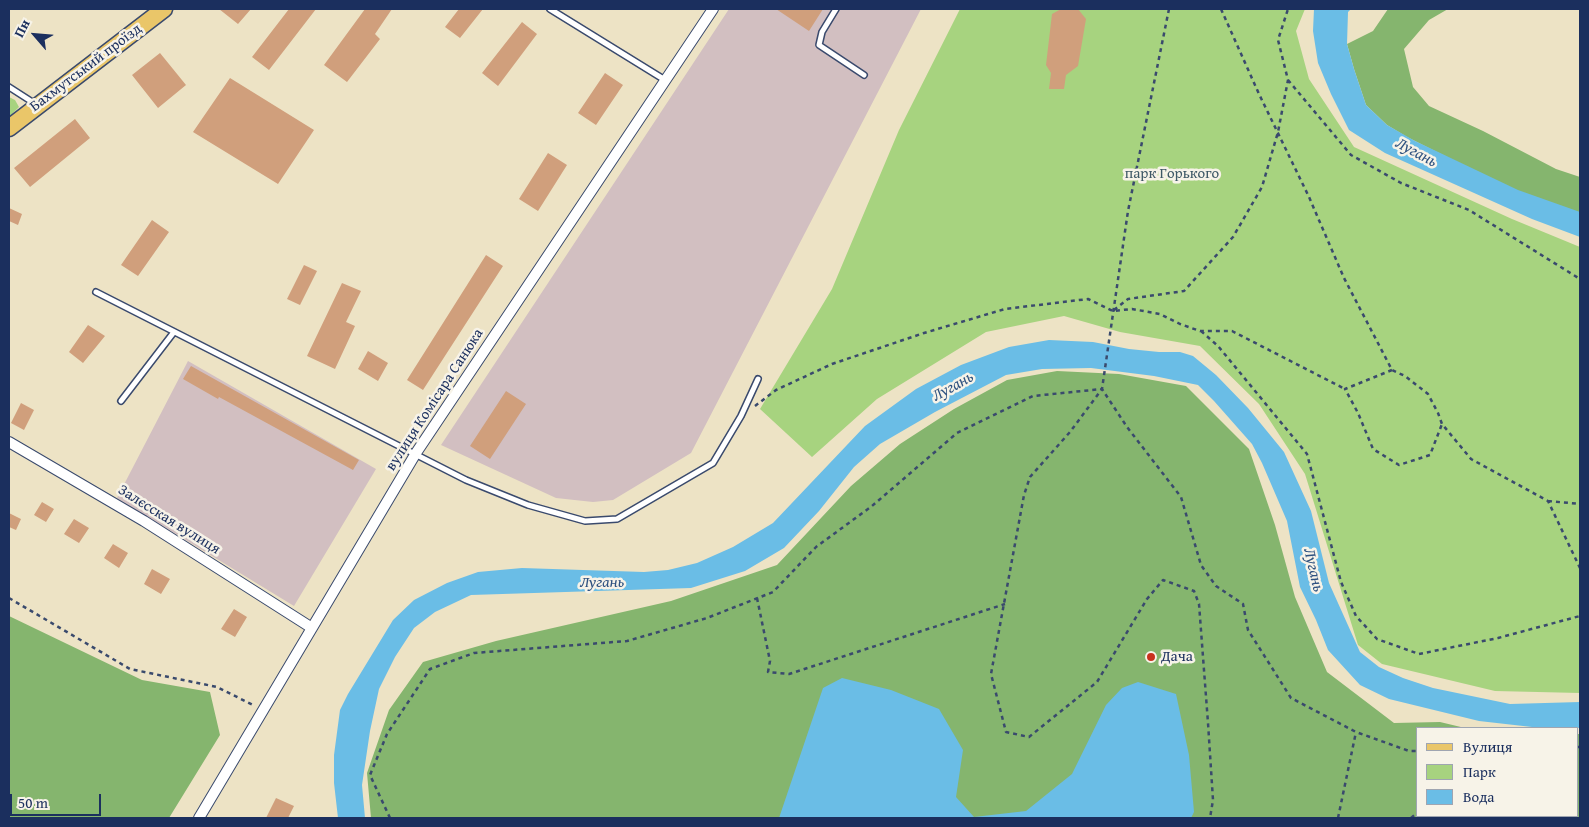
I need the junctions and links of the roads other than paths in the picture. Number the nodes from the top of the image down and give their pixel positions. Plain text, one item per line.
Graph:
1 (164, 9) edge
2 (550, 9) edge
3 (713, 9) edge
4 (836, 9) edge
5 (864, 75) dead end
6 (665, 80) junction
7 (9, 87) edge
8 (37, 105) junction
9 (9, 128) edge
10 (96, 292) dead end
11 (174, 332) junction
12 (758, 379) dead end
13 (121, 400) dead end
14 (9, 442) edge
15 (416, 453) junction
16 (312, 628) junction
17 (200, 818) edge

1 - 8 main road, Бахмутський проїзд
2 - 6 lane
3 - 6 street, вулиця Комісара Санюка
4 - 5 lane
6 - 15 street, вулиця Комісара Санюка
7 - 8 lane
8 - 9 main road, Бахмутський проїзд
10 - 11 lane
11 - 13 lane
11 - 15 lane
12 - 15 lane
14 - 16 street, Залєсская вулиця
15 - 16 street, вулиця Комісара Санюка
16 - 17 street, вулиця Комісара Санюка

